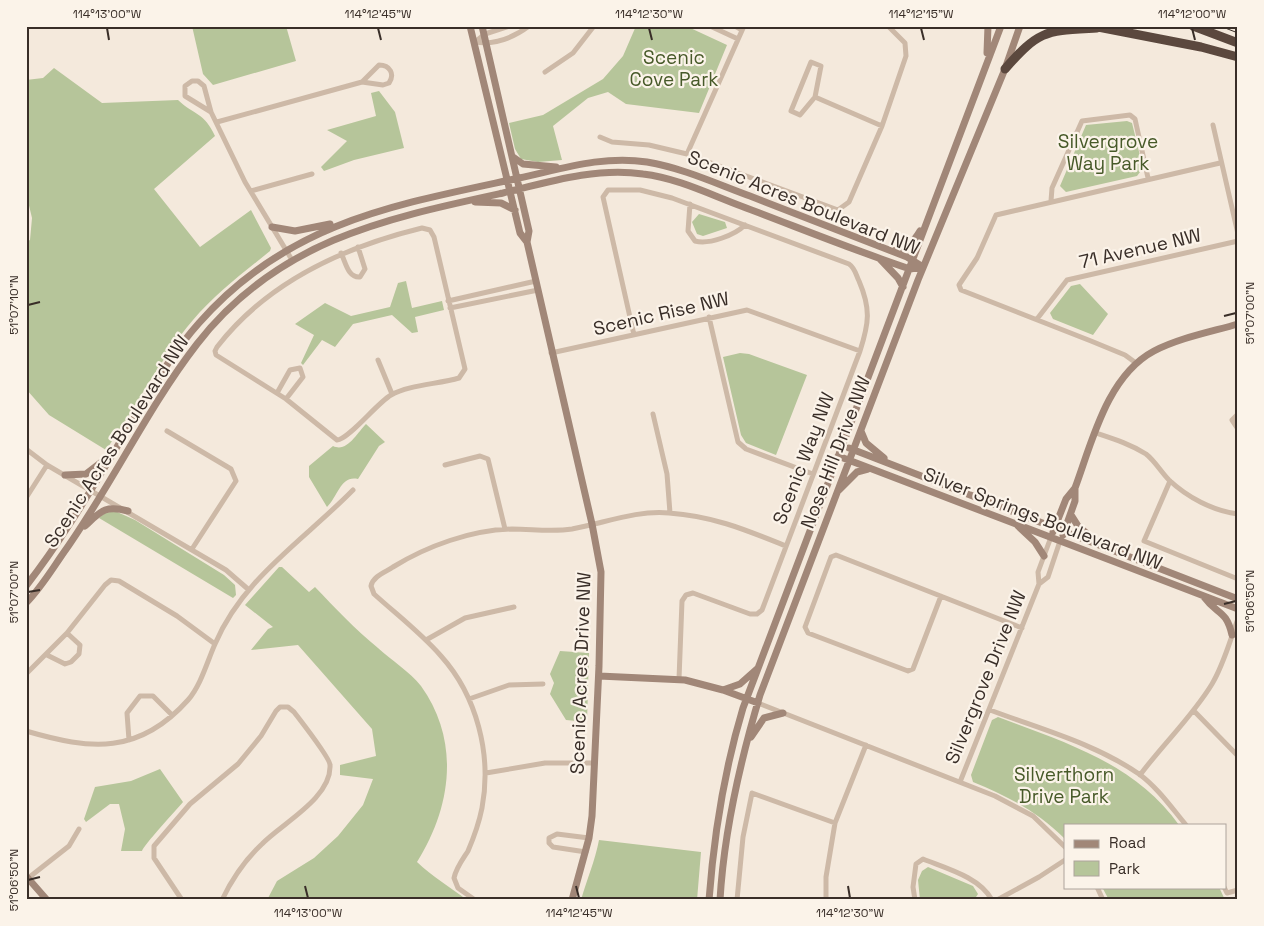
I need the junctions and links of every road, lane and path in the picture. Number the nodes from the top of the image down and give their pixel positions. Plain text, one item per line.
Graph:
1 (470, 26) edge
2 (482, 26) edge
3 (510, 26) edge
4 (529, 26) edge
5 (594, 26) edge
6 (710, 26) edge
7 (734, 26) edge
8 (888, 26) edge
9 (988, 26) edge
10 (1001, 26) edge
11 (1020, 26) edge
12 (1193, 26) edge
13 (1095, 27) edge
14 (743, 28) edge
15 (485, 34) junction
16 (738, 39) junction
17 (474, 42) junction
18 (1238, 43) edge
19 (487, 44) junction
20 (1238, 57) edge
21 (986, 64) junction
22 (1005, 68) junction
23 (545, 72) dead end
24 (362, 82) junction
25 (815, 97) junction
26 (211, 112) junction
27 (218, 122) junction
28 (882, 126) junction
29 (1213, 126) dead end
30 (600, 138) dead end
31 (687, 154) junction
32 (513, 157) junction
33 (1220, 163) junction
34 (574, 166) junction
35 (312, 174) dead end
36 (518, 178) junction
37 (1148, 178) junction
38 (508, 180) junction
39 (520, 189) junction
40 (251, 191) junction
41 (510, 191) junction
42 (470, 200) junction
43 (1051, 201) junction
44 (690, 204) junction
45 (515, 210) junction
46 (928, 217) junction
47 (338, 224) junction
48 (745, 225) junction
49 (272, 227) junction
50 (1238, 234) edge
51 (1238, 241) edge
52 (527, 242) junction
53 (358, 247) junction
54 (286, 250) junction
55 (892, 251) junction
56 (341, 253) junction
57 (879, 259) junction
58 (292, 260) junction
59 (914, 260) junction
60 (923, 267) junction
61 (910, 269) junction
62 (536, 281) junction
63 (903, 287) junction
64 (538, 290) junction
65 (448, 301) junction
66 (450, 308) junction
67 (709, 317) junction
68 (1037, 319) junction
69 (1238, 324) edge
70 (634, 335) junction
71 (860, 352) junction
72 (551, 353) junction
73 (378, 360) dead end
74 (1136, 363) junction
75 (276, 393) junction
76 (392, 394) junction
77 (286, 399) junction
78 (652, 414) dead end
79 (1238, 414) edge
80 (1238, 429) edge
81 (167, 430) dead end
82 (860, 431) junction
83 (1096, 433) junction
84 (843, 445) junction
85 (26, 449) edge
86 (853, 450) junction
87 (112, 454) junction
88 (838, 456) junction
89 (848, 461) junction
90 (890, 463) junction
91 (47, 464) junction
92 (445, 465) dead end
93 (868, 469) junction
94 (813, 474) junction
95 (65, 475) junction
96 (1170, 481) junction
97 (948, 485) junction
98 (1074, 488) junction
99 (92, 489) junction
100 (353, 490) dead end
101 (837, 492) junction
102 (101, 495) junction
103 (943, 497) junction
104 (26, 498) edge
105 (128, 511) junction
106 (670, 513) junction
107 (1238, 514) edge
108 (1071, 515) junction
109 (592, 524) junction
110 (1018, 526) junction
111 (1054, 528) junction
112 (505, 529) junction
113 (79, 532) junction
114 (1064, 532) junction
115 (1051, 538) junction
116 (1060, 541) junction
117 (786, 546) junction
118 (1102, 547) junction
119 (192, 549) junction
120 (1044, 556) junction
121 (1238, 579) edge
122 (1039, 584) junction
123 (26, 586) edge
124 (249, 590) junction
125 (941, 596) junction
126 (1204, 597) junction
127 (1238, 599) edge
128 (26, 603) edge
129 (514, 608) dead end
130 (1238, 609) edge
131 (1238, 618) edge
132 (1022, 628) junction
133 (67, 633) junction
134 (1232, 635) junction
135 (426, 640) junction
136 (215, 644) junction
137 (47, 655) junction
138 (762, 662) junction
139 (26, 674) edge
140 (599, 676) junction
141 (679, 679) junction
142 (543, 684) dead end
143 (723, 690) junction
144 (747, 699) junction
145 (469, 700) junction
146 (758, 703) junction
147 (990, 710) junction
148 (1194, 711) junction
149 (783, 713) junction
150 (172, 715) junction
151 (26, 731) edge
152 (129, 740) junction
153 (866, 745) junction
154 (744, 751) junction
155 (1238, 756) edge
156 (595, 763) junction
157 (486, 773) junction
158 (1140, 775) junction
159 (960, 782) junction
160 (835, 823) junction
161 (1185, 824) edge
162 (79, 829) dead end
163 (589, 838) junction
164 (1064, 846) edge
165 (586, 852) junction
166 (1064, 861) edge
167 (27, 878) edge
168 (1098, 888) edge
169 (1226, 890) edge
170 (1238, 890) edge
171 (47, 900) edge
172 (182, 900) edge
173 (222, 900) edge
174 (474, 900) edge
175 (572, 900) edge
176 (709, 900) edge
177 (720, 900) edge
178 (737, 900) edge
179 (826, 900) edge
180 (915, 900) edge
181 (992, 900) edge
182 (997, 900) edge
183 (1104, 900) edge

1 - 17 street, Scenic Acres Drive NW
2 - 15 street, Scenic Acres Drive NW
3 - 15 street
4 - 19 street
5 - 23 street
6 - 16 street
7 - 14 street
8 - 28 street
9 - 21 street
10 - 21 street, Nose Hill Drive NW
11 - 22 street, Nose Hill Drive NW
12 - 18 highway
13 - 20 highway
13 - 22 highway
14 - 16 street
15 - 17 street
15 - 19 street, Scenic Acres Drive NW
16 - 31 street
17 - 19 street
17 - 38 street, Scenic Acres Drive NW
19 - 32 street, Scenic Acres Drive NW
21 - 46 street, Nose Hill Drive NW
22 - 60 street, Nose Hill Drive NW
24 - 24 street
24 - 27 street
25 - 25 street
25 - 28 street
26 - 26 street
26 - 27 street
27 - 40 street
28 - 31 street
29 - 33 street
30 - 31 street
32 - 34 street
32 - 36 street, Scenic Acres Drive NW
33 - 37 street
33 - 50 street
34 - 36 street, Scenic Acres Boulevard NW
34 - 55 street, Scenic Acres Boulevard NW
35 - 40 street
36 - 38 street, Scenic Acres Boulevard NW
36 - 39 street, Scenic Acres Drive NW
37 - 43 street
37 - 43 street
38 - 41 street, Scenic Acres Drive NW
38 - 47 street, Scenic Acres Boulevard NW
39 - 41 street, Scenic Acres Boulevard NW
39 - 52 street, Scenic Acres Drive NW
39 - 57 street, Scenic Acres Boulevard NW
40 - 49 street
41 - 42 street, Scenic Acres Boulevard NW
41 - 45 street, Scenic Acres Drive NW
42 - 45 street
42 - 58 street, Scenic Acres Boulevard NW
43 - 68 street
44 - 48 street, Scenic Way NW
44 - 48 street
44 - 70 street, Scenic Way NW
45 - 52 street, Scenic Acres Drive NW
46 - 55 street
46 - 59 street, Nose Hill Drive NW
47 - 49 street
47 - 54 street, Scenic Acres Boulevard NW
48 - 71 street, Scenic Way NW
49 - 54 street
51 - 68 street, 71 Avenue NW
52 - 62 street, Scenic Acres Drive NW
53 - 56 street
53 - 56 street
53 - 65 street
54 - 58 street
54 - 87 street, Scenic Acres Boulevard NW
55 - 59 street, Scenic Acres Boulevard NW
56 - 75 street
57 - 61 street, Scenic Acres Boulevard NW
57 - 63 street
58 - 102 street, Scenic Acres Boulevard NW
59 - 60 street, Scenic Acres Boulevard NW
59 - 61 street, Nose Hill Drive NW
60 - 61 street, Scenic Acres Boulevard NW
60 - 82 street, Nose Hill Drive NW
61 - 63 street, Nose Hill Drive NW
62 - 64 street, Scenic Acres Drive NW
62 - 65 street
63 - 84 street, Nose Hill Drive NW
64 - 66 street
64 - 72 street, Scenic Acres Drive NW
65 - 66 street
66 - 76 street
67 - 70 street, Scenic Rise NW
67 - 71 street, Scenic Rise NW
67 - 94 street
68 - 74 street
69 - 74 street, Silvergrove Drive NW
70 - 72 street, Scenic Rise NW
71 - 94 street, Scenic Way NW
72 - 109 street, Scenic Acres Drive NW
73 - 76 street
74 - 83 street, Silvergrove Drive NW
75 - 77 street
75 - 77 street
76 - 77 street
78 - 106 street
79 - 80 street
81 - 119 street
82 - 86 street, Nose Hill Drive NW
82 - 90 street
83 - 96 street
83 - 98 street, Silvergrove Drive NW
84 - 86 street, Silver Springs Boulevard NW
84 - 88 street, Nose Hill Drive NW
85 - 91 street
86 - 89 street, Nose Hill Drive NW
86 - 90 street, Silver Springs Boulevard NW
87 - 95 street
87 - 99 street, Scenic Acres Boulevard NW
88 - 89 street, Silver Springs Boulevard NW
88 - 138 street, Nose Hill Drive NW
89 - 93 street, Silver Springs Boulevard NW
89 - 101 street, Nose Hill Drive NW
90 - 97 street, Silver Springs Boulevard NW
91 - 95 street
91 - 104 street
92 - 112 street
93 - 101 street
93 - 103 street, Silver Springs Boulevard NW
94 - 117 street, Scenic Way NW
95 - 99 street
96 - 107 street
96 - 121 street
97 - 103 street
97 - 111 street, Silver Springs Boulevard NW
98 - 108 street, Silvergrove Drive NW
98 - 111 street, Silvergrove Drive NW
99 - 102 street
99 - 123 street, Scenic Acres Boulevard NW
100 - 124 street
101 - 146 street, Nose Hill Drive NW
102 - 105 street
102 - 113 street, Scenic Acres Boulevard NW
103 - 110 street, Silver Springs Boulevard NW
105 - 113 street
105 - 119 street
106 - 109 street
106 - 117 street
108 - 114 street, Silvergrove Drive NW
108 - 118 street
109 - 112 street
109 - 140 street, Scenic Acres Drive NW
110 - 115 street, Silver Springs Boulevard NW
110 - 120 street
111 - 114 street, Silver Springs Boulevard NW
111 - 115 street, Silvergrove Drive NW
112 - 135 street
113 - 128 street, Scenic Acres Boulevard NW
114 - 116 street, Silvergrove Drive NW
114 - 118 street, Silver Springs Boulevard NW
115 - 116 street, Silver Springs Boulevard NW
115 - 120 street, Silvergrove Drive NW
116 - 122 street, Silvergrove Drive NW
116 - 126 street, Silver Springs Boulevard NW
117 - 141 street, Scenic Way NW
118 - 127 street, Silver Springs Boulevard NW
119 - 124 street
120 - 122 street, Silvergrove Drive NW
122 - 132 street, Silvergrove Drive NW
124 - 136 street
125 - 125 street
125 - 132 street
126 - 130 street, Silver Springs Boulevard NW
126 - 134 street
129 - 135 street
131 - 134 street
132 - 147 street, Silvergrove Drive NW
133 - 136 street
133 - 137 street
133 - 137 street
134 - 148 street
135 - 145 street
136 - 150 street
137 - 139 street
138 - 143 street
138 - 144 street, Nose Hill Drive NW
140 - 141 street
140 - 156 street, Scenic Acres Drive NW
141 - 143 street
142 - 145 street
143 - 144 street
144 - 146 street
144 - 176 street, Nose Hill Drive NW
145 - 157 street
146 - 149 street
146 - 154 street, Nose Hill Drive NW
147 - 158 street
147 - 159 street, Silvergrove Drive NW
148 - 155 street
148 - 158 street
149 - 153 street
149 - 154 street
150 - 152 street
150 - 152 street
151 - 152 street
153 - 159 street
153 - 160 street
154 - 177 street, Nose Hill Drive NW
156 - 157 street
156 - 163 street, Scenic Acres Drive NW
157 - 174 street
158 - 161 street
159 - 164 street
160 - 178 street
160 - 179 street
162 - 167 street
163 - 165 street, Scenic Acres Drive NW
163 - 165 street
165 - 175 street, Scenic Acres Drive NW
166 - 182 street
167 - 171 street
168 - 183 street
169 - 170 street
172 - 173 street
180 - 181 street

